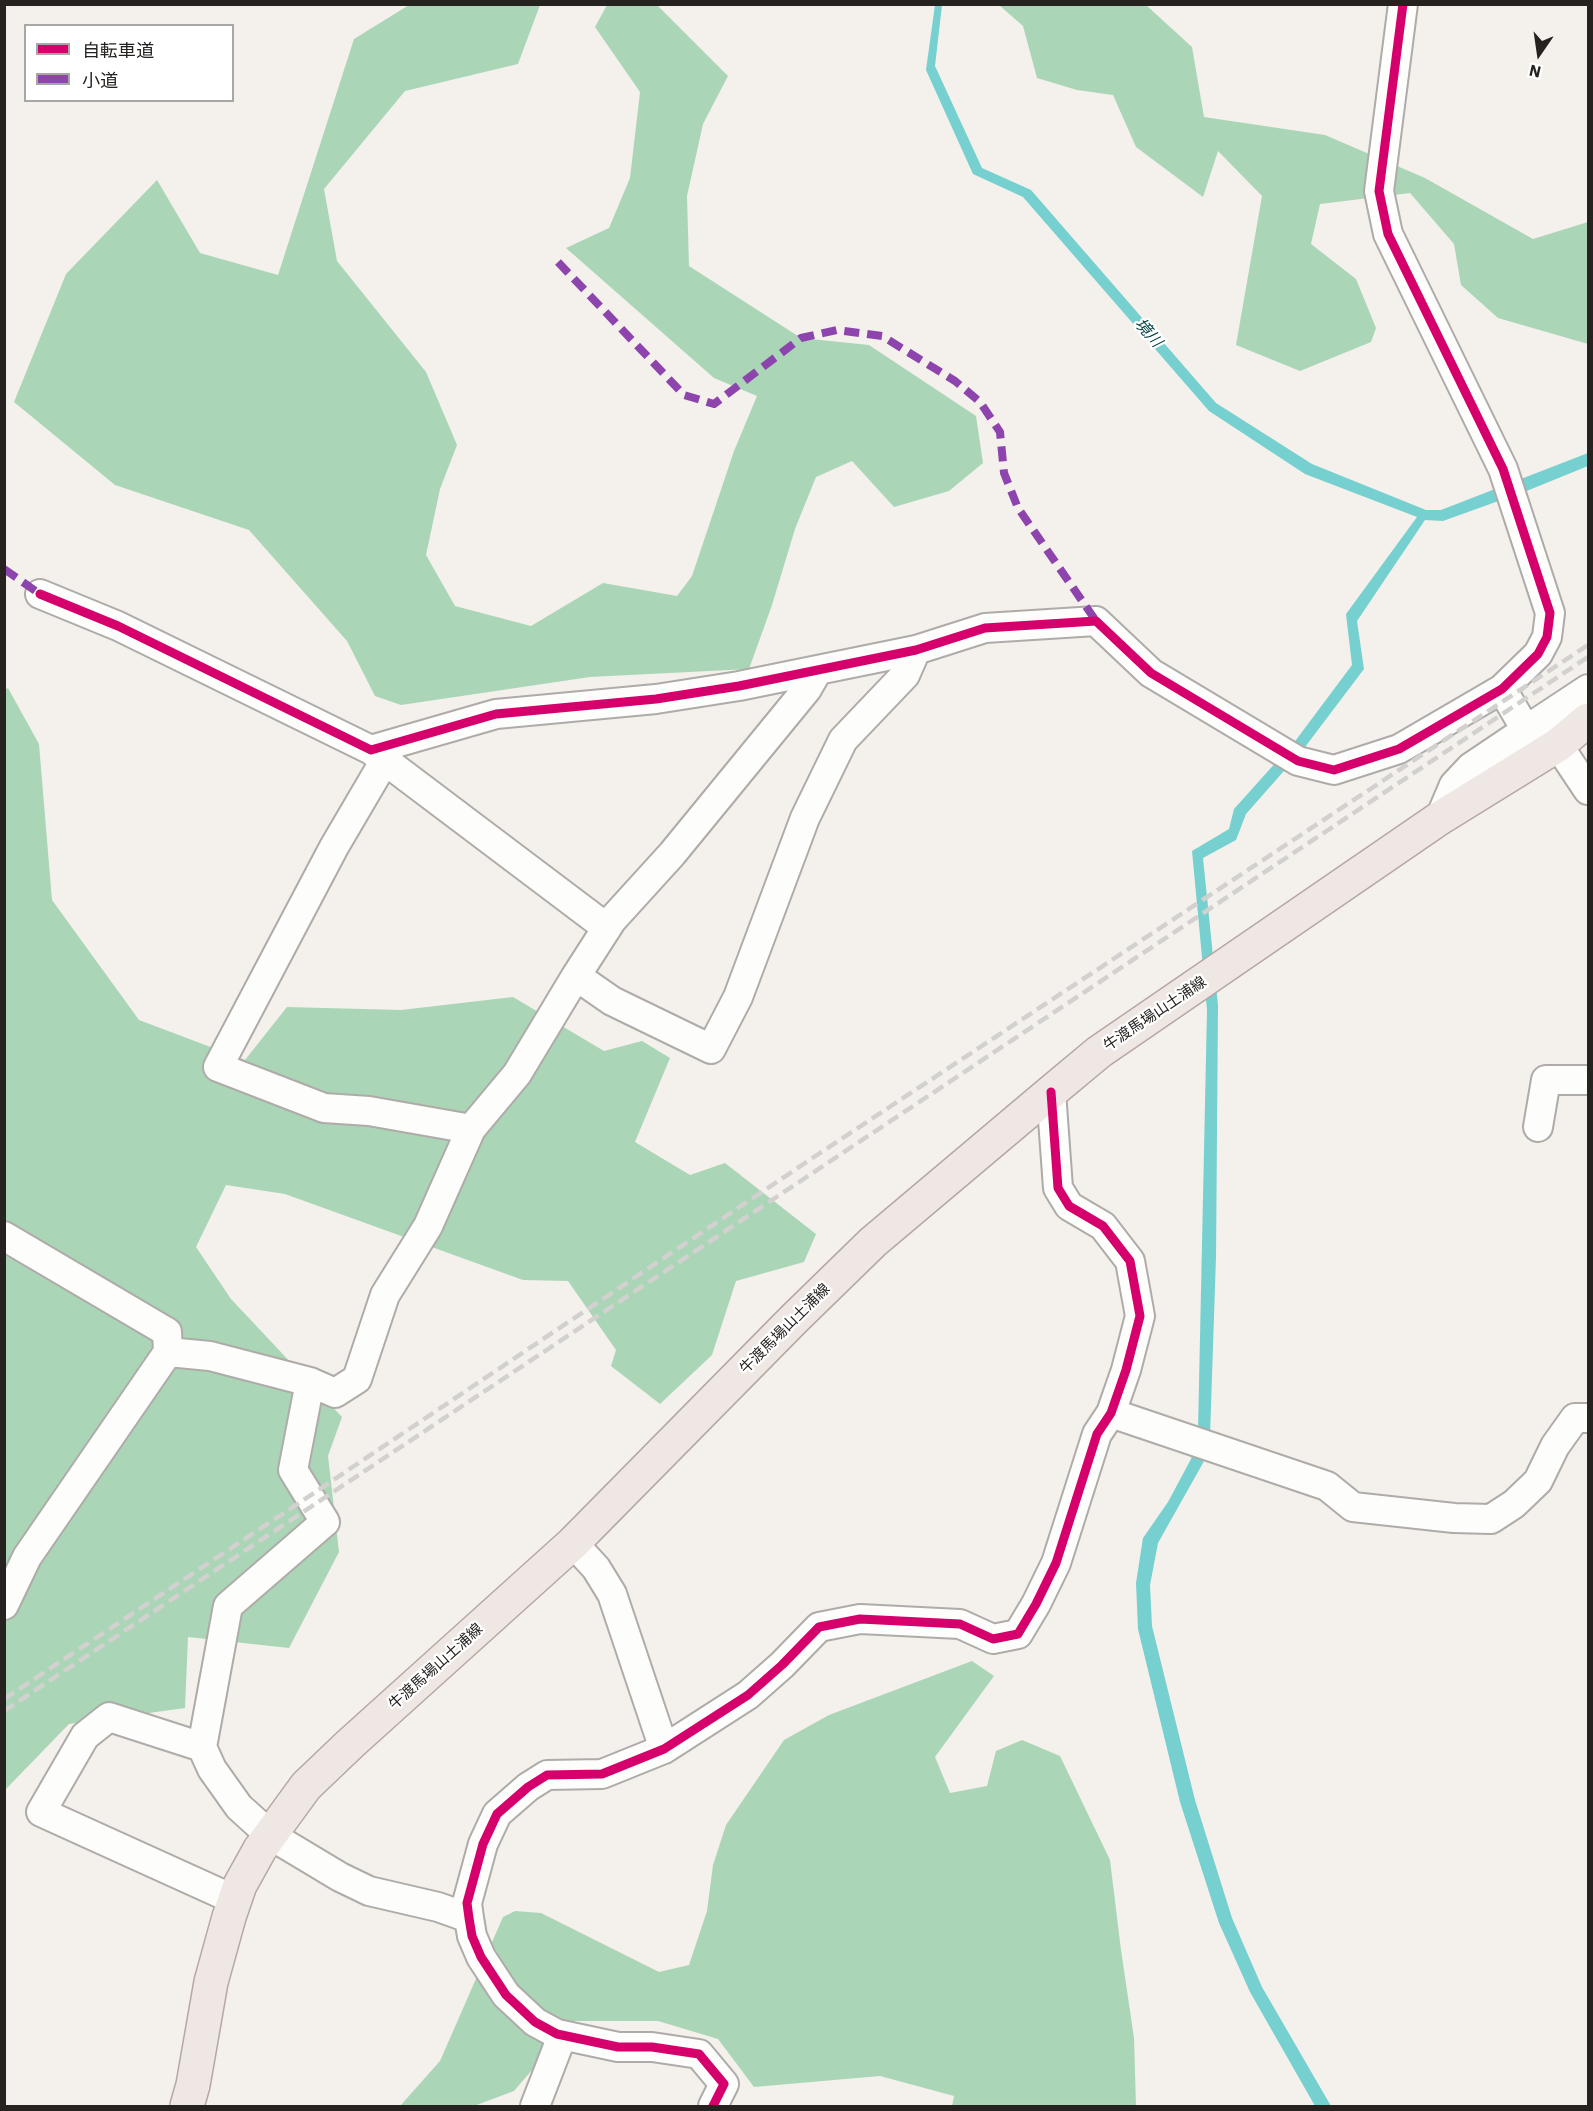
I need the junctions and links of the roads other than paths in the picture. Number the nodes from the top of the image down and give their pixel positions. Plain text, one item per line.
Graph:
1 (1403, 4) edge
2 (40, 594) dead end
3 (916, 650) junction
4 (818, 670) junction
5 (1502, 689) junction
6 (1588, 689) edge
7 (1588, 720) edge
8 (1526, 730) junction
9 (1558, 745) junction
10 (378, 755) junction
11 (1588, 790) edge
12 (1440, 818) junction
13 (607, 928) junction
14 (576, 976) junction
15 (1588, 1080) edge
16 (1050, 1092) junction
17 (1538, 1127) dead end
18 (471, 1129) junction
19 (4, 1236) edge
20 (168, 1352) junction
21 (310, 1382) junction
22 (1111, 1413) junction
23 (1588, 1418) edge
24 (573, 1543) junction
25 (4, 1605) edge
26 (202, 1747) junction
27 (664, 1749) junction
28 (270, 1835) junction
29 (235, 1900) junction
30 (469, 1918) junction
31 (562, 2036) junction
32 (187, 2106) edge
33 (535, 2106) edge
34 (713, 2106) edge

1 - 5 street
2 - 10 street
3 - 4 street
3 - 5 street
3 - 14 street
4 - 10 street
4 - 13 street
5 - 8 street
6 - 8 street
7 - 9 main road, 牛渡馬場山土浦線
8 - 12 street
9 - 11 street
9 - 12 main road, 牛渡馬場山土浦線
10 - 13 street
10 - 18 street
12 - 16 main road, 牛渡馬場山土浦線
13 - 14 street
14 - 18 street
15 - 17 street
16 - 22 street
16 - 24 main road, 牛渡馬場山土浦線
18 - 21 street
19 - 20 street
20 - 21 street
20 - 25 street
21 - 26 street
22 - 23 street
22 - 27 street
24 - 27 street
24 - 28 main road, 牛渡馬場山土浦線
26 - 28 street
26 - 29 street
27 - 30 street
28 - 29 main road, 牛渡馬場山土浦線
28 - 30 street
29 - 32 main road, 牛渡馬場山土浦線
30 - 31 street
31 - 33 street
31 - 34 street

